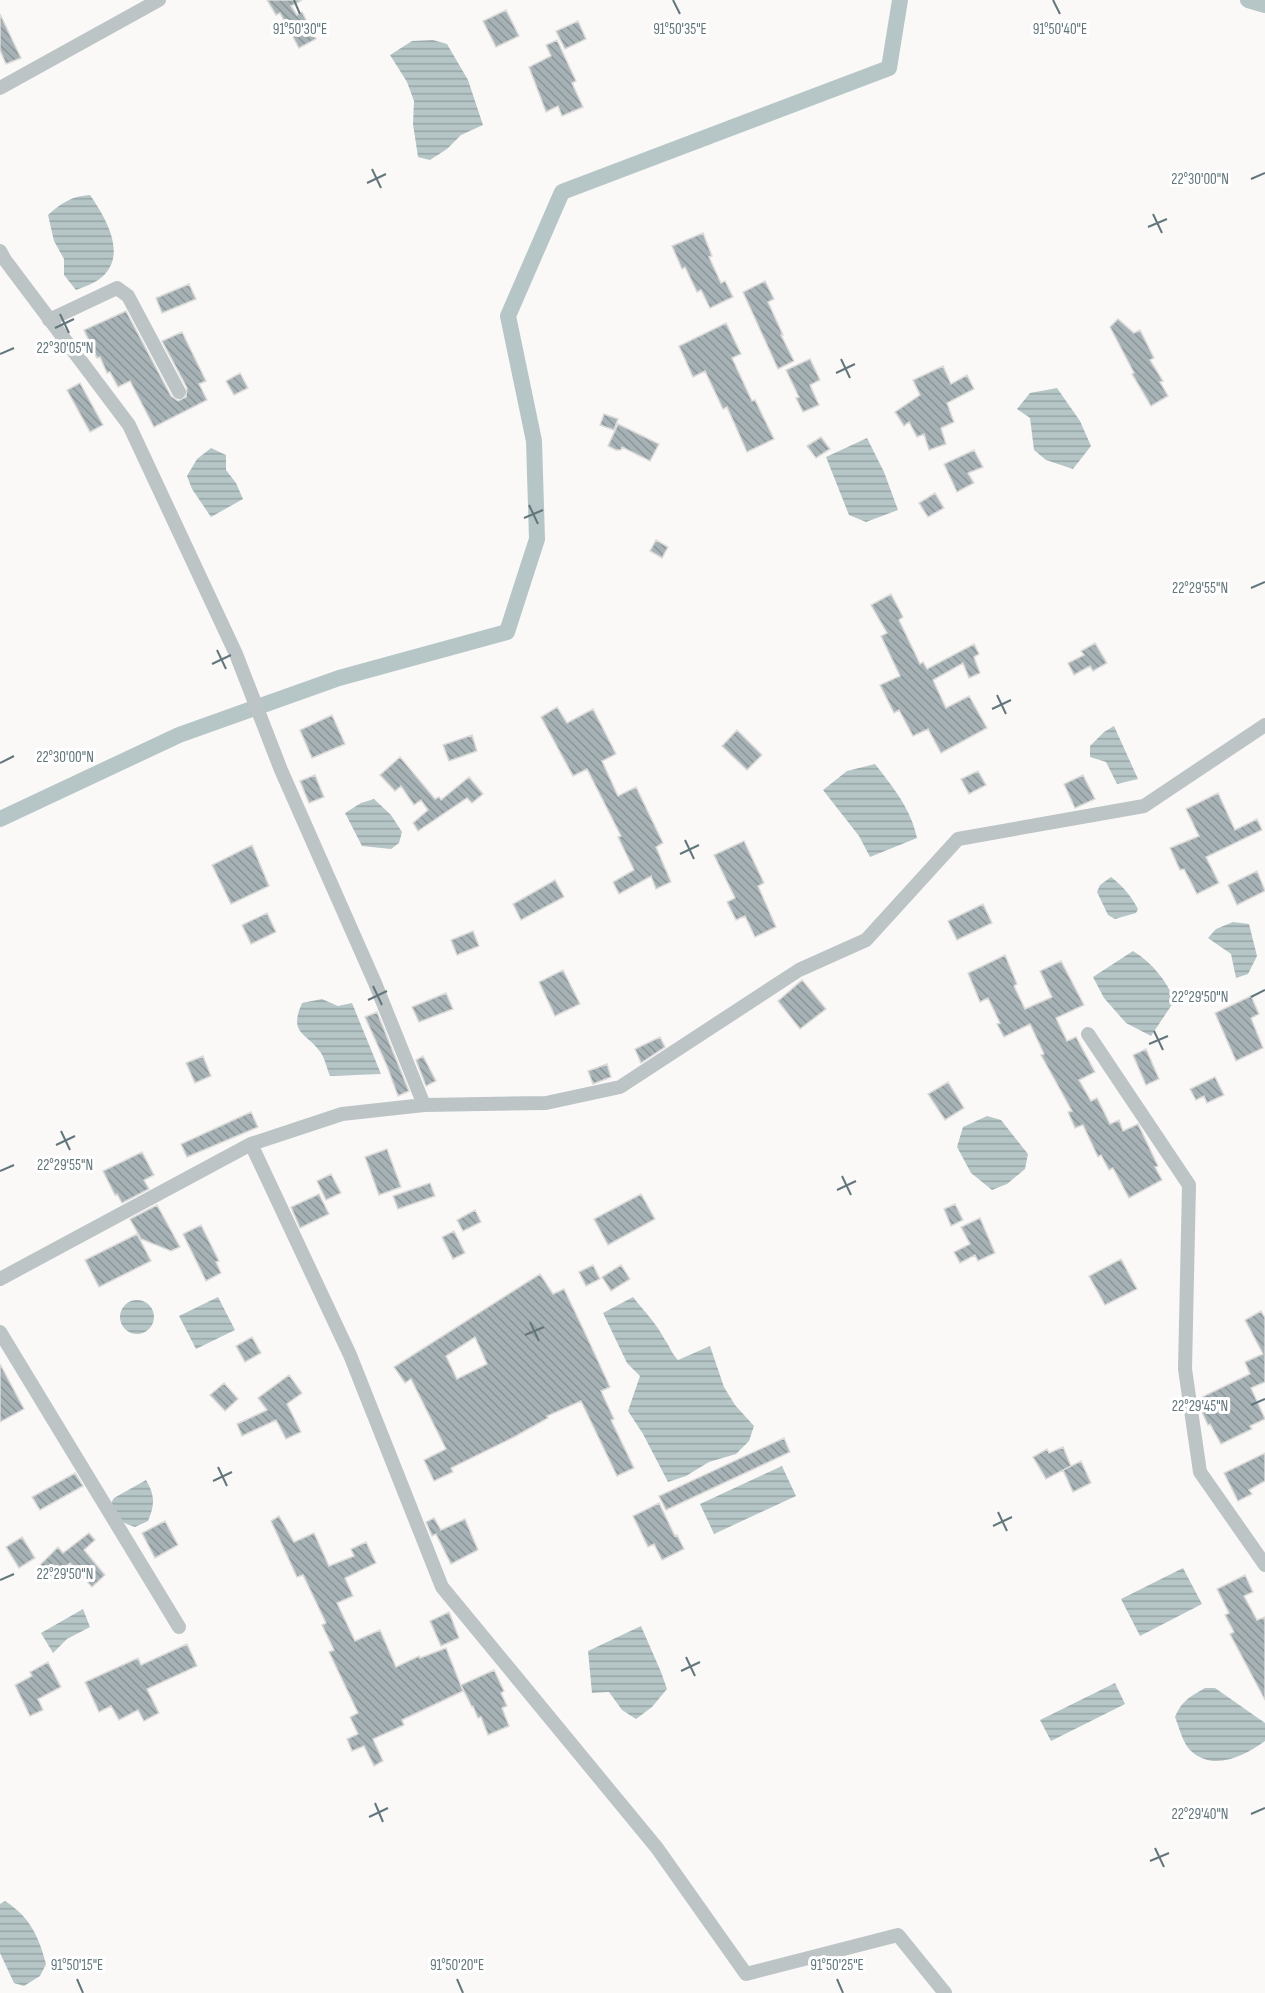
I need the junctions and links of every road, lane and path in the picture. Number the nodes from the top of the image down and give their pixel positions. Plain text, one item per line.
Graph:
1 (159, 0) edge
2 (0, 88) edge
3 (0, 252) edge
4 (49, 320) junction
5 (179, 392) dead end
6 (1265, 725) edge
7 (1088, 1034) dead end
8 (424, 1105) junction
9 (251, 1144) junction
10 (0, 1279) edge
11 (0, 1332) edge
12 (1265, 1565) edge
13 (179, 1627) dead end
14 (945, 1993) edge

1 - 2 street
3 - 4 street
4 - 5 street
4 - 8 street
6 - 8 street
7 - 12 street
8 - 9 street
9 - 10 street
9 - 14 street
11 - 13 street

